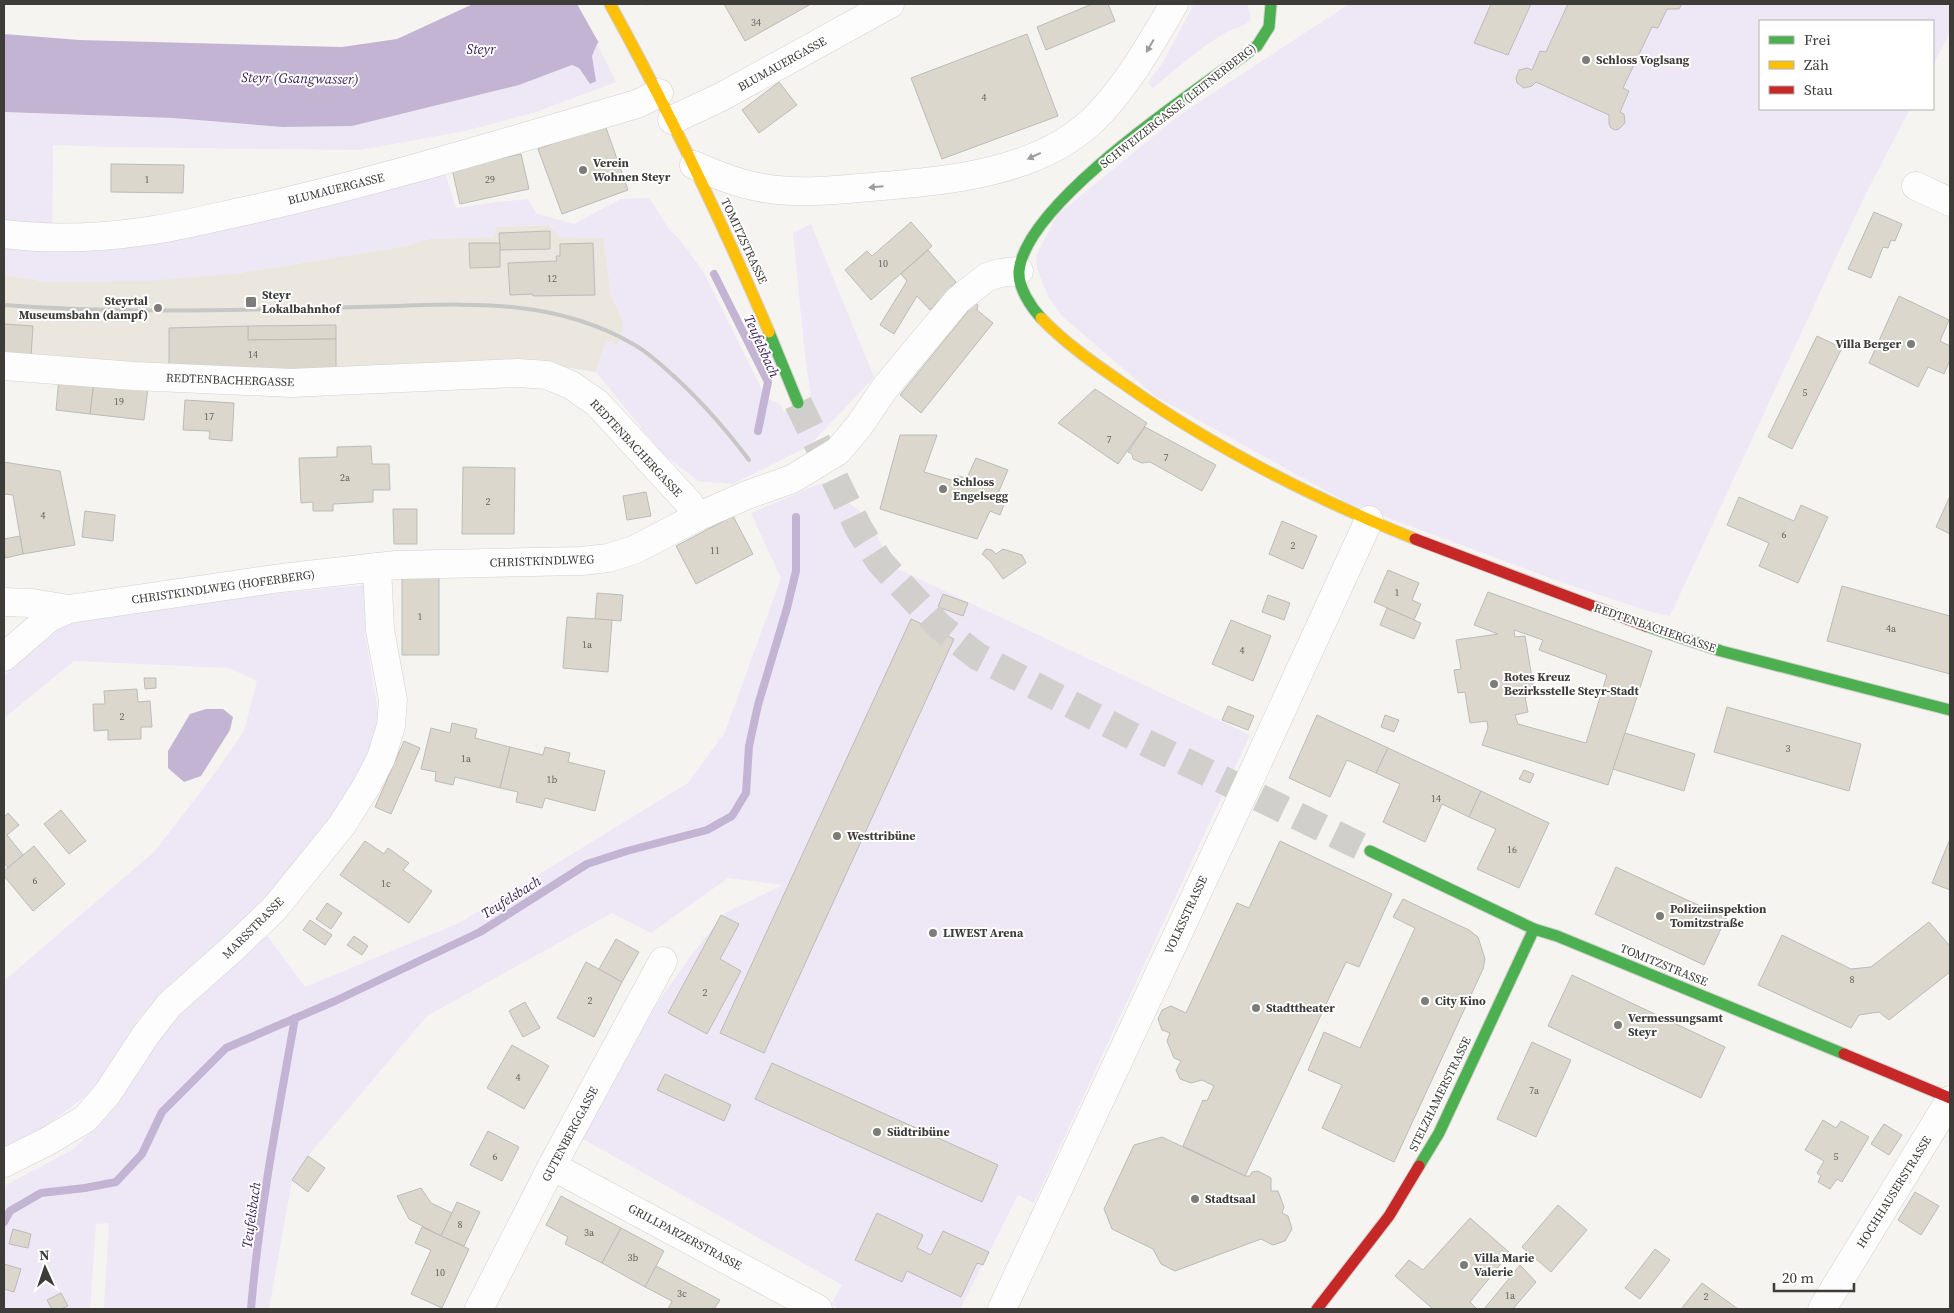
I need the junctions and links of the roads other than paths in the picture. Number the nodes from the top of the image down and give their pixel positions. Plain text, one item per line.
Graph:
1 (610, 4) edge
2 (890, 4) edge
3 (1174, 4) edge
4 (1270, 4) edge
5 (659, 93) junction
6 (672, 120) junction
7 (694, 165) junction
8 (1916, 186) dead end
9 (1950, 202) edge
10 (4, 234) edge
11 (1019, 272) junction
12 (4, 366) edge
13 (798, 403) tunnel mouth
14 (697, 517) junction
15 (1369, 520) junction
16 (377, 567) junction
17 (4, 602) edge
18 (69, 609) junction
19 (4, 657) edge
20 (1950, 710) edge
21 (1370, 851) tunnel mouth
22 (1534, 929) junction
23 (663, 961) dead end
24 (1950, 1099) edge
25 (4, 1163) edge
26 (552, 1166) junction
27 (479, 1309) edge
28 (818, 1309) edge
29 (1002, 1309) edge
30 (1317, 1309) edge
31 (1822, 1309) edge

1 - 5 street, TOMITZSTRASSE
2 - 6 street, BLUMAUERGASSE
3 -> 7 street
4 - 11 street, SCHWEIZERGASSE (LEITNERBERG)
5 - 6 street, TOMITZSTRASSE
5 - 10 street, BLUMAUERGASSE
6 - 7 street, TOMITZSTRASSE
7 - 13 street, TOMITZSTRASSE
8 - 9 street
11 - 14 street
11 - 15 street, REDTENBACHERGASSE
12 - 14 street, REDTENBACHERGASSE
14 - 16 street, CHRISTKINDLWEG
15 - 20 street, REDTENBACHERGASSE
15 - 29 street, VOLKSSTRASSE
16 - 18 street, CHRISTKINDLWEG (HOFERBERG)
16 - 25 street, MARSSTRASSE
17 - 18 street
18 - 19 street
21 - 22 street, TOMITZSTRASSE
22 - 24 street, TOMITZSTRASSE
22 - 30 street, STELZHAMERSTRASSE
23 - 26 street, GUTENBERGGASSE
24 - 31 street, HOCHHAUSERSTRASSE
26 - 27 street, GUTENBERGGASSE
26 - 28 street, GRILLPARZERSTRASSE

